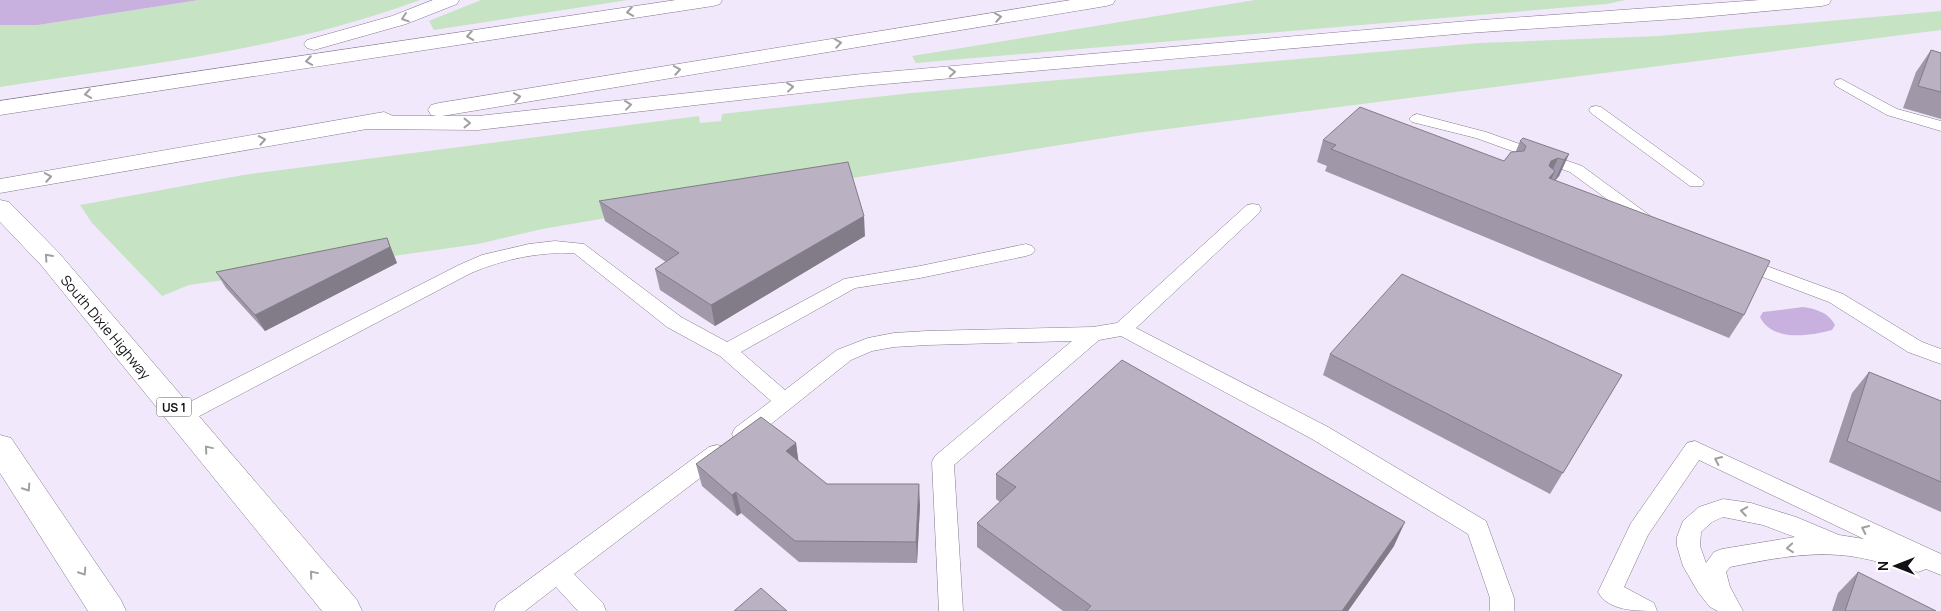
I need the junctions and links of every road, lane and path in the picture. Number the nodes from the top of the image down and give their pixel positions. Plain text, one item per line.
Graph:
1 (450, 0) edge
2 (713, 0) edge
3 (1106, 0) edge
4 (1822, 0) edge
5 (1841, 82) dead end
6 (136, 86) junction
7 (0, 108) edge
8 (1596, 110) dead end
9 (1417, 119) dead end
10 (366, 122) junction
11 (1941, 126) edge
12 (1481, 135) junction
13 (1494, 157) edge
14 (1696, 183) dead end
15 (0, 186) edge
16 (1594, 202) edge
17 (0, 206) edge
18 (1628, 206) junction
19 (1253, 209) dead end
20 (1663, 231) edge
21 (1026, 250) dead end
22 (1725, 256) edge
23 (1123, 329) junction
24 (1093, 334) junction
25 (727, 351) junction
26 (1941, 357) edge
27 (785, 401) junction
28 (181, 416) junction
29 (0, 447) edge
30 (1839, 545) junction
31 (1941, 566) edge
32 (558, 573) junction
33 (1730, 610) edge
34 (108, 611) edge
35 (344, 611) edge
36 (506, 611) edge
37 (594, 611) edge
38 (952, 611) edge
39 (1502, 611) edge
40 (1645, 611) edge

1 -> 6 highway
2 -> 6 highway
10 -> 3 highway
10 -> 4 highway
5 - 11 lane
6 -> 7 highway
8 - 14 lane
9 - 12 lane
15 -> 10 highway
12 - 13 lane
12 - 18 lane
16 - 18 lane
28 -> 17 highway, South Dixie Highway / US 1
18 - 20 lane
19 - 23 lane
21 - 25 lane
22 - 26 lane
23 - 24 lane
23 - 39 lane
24 - 27 lane
24 - 38 lane
25 - 27 lane
25 - 28 lane
27 - 32 lane
35 -> 28 highway, South Dixie Highway / US 1
29 -> 34 highway
30 - 31 lane
30 -> 33 lane
30 -> 33 lane
31 -> 40 lane
32 - 36 lane
32 - 37 lane

